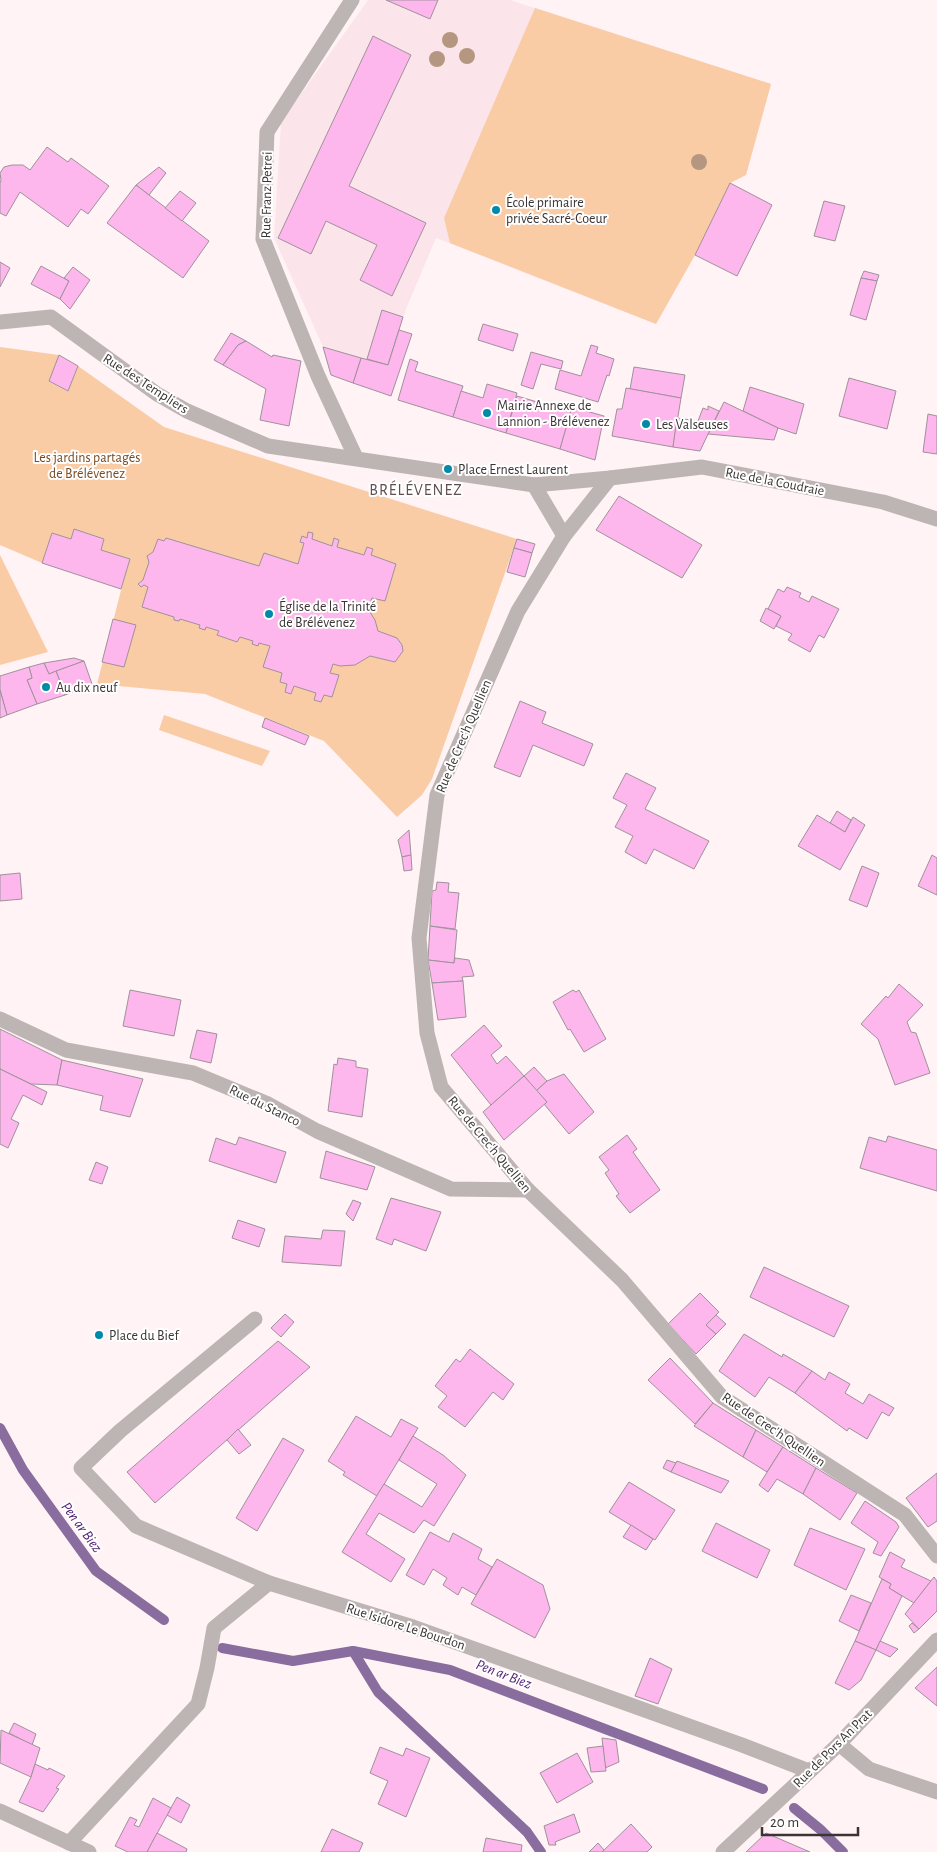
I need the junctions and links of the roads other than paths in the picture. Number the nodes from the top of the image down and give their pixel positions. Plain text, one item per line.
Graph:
1 (352, 0) edge
2 (0, 322) edge
3 (356, 458) junction
4 (610, 478) junction
5 (534, 485) junction
6 (937, 519) edge
7 (564, 536) junction
8 (0, 1019) edge
9 (528, 1190) junction
10 (255, 1319) dead end
11 (937, 1556) edge
12 (269, 1583) junction
13 (937, 1640) edge
14 (838, 1744) junction
15 (809, 1771) junction
16 (937, 1792) edge
17 (0, 1811) edge
18 (69, 1843) junction
19 (89, 1852) edge
20 (723, 1852) edge

1 - 3 street, Rue Franz Petrei
2 - 3 street, Rue des Templiers
3 - 5 street
4 - 5 street
4 - 6 street, Rue de la Coudraie
4 - 7 street, Rue de Crec'h Quellien
5 - 7 street
7 - 9 street, Rue de Crec'h Quellien
8 - 9 street, Rue du Stanco
9 - 11 street, Rue de Crec'h Quellien
10 - 12 street, Rue Isidore Le Bourdon
12 - 15 street, Rue Isidore Le Bourdon
12 - 18 street
13 - 14 street, Rue de Pors An Prat
14 - 15 street, Rue de Pors An Prat
14 - 16 street
15 - 20 street, Rue de Pors An Prat
17 - 18 street
18 - 19 street

